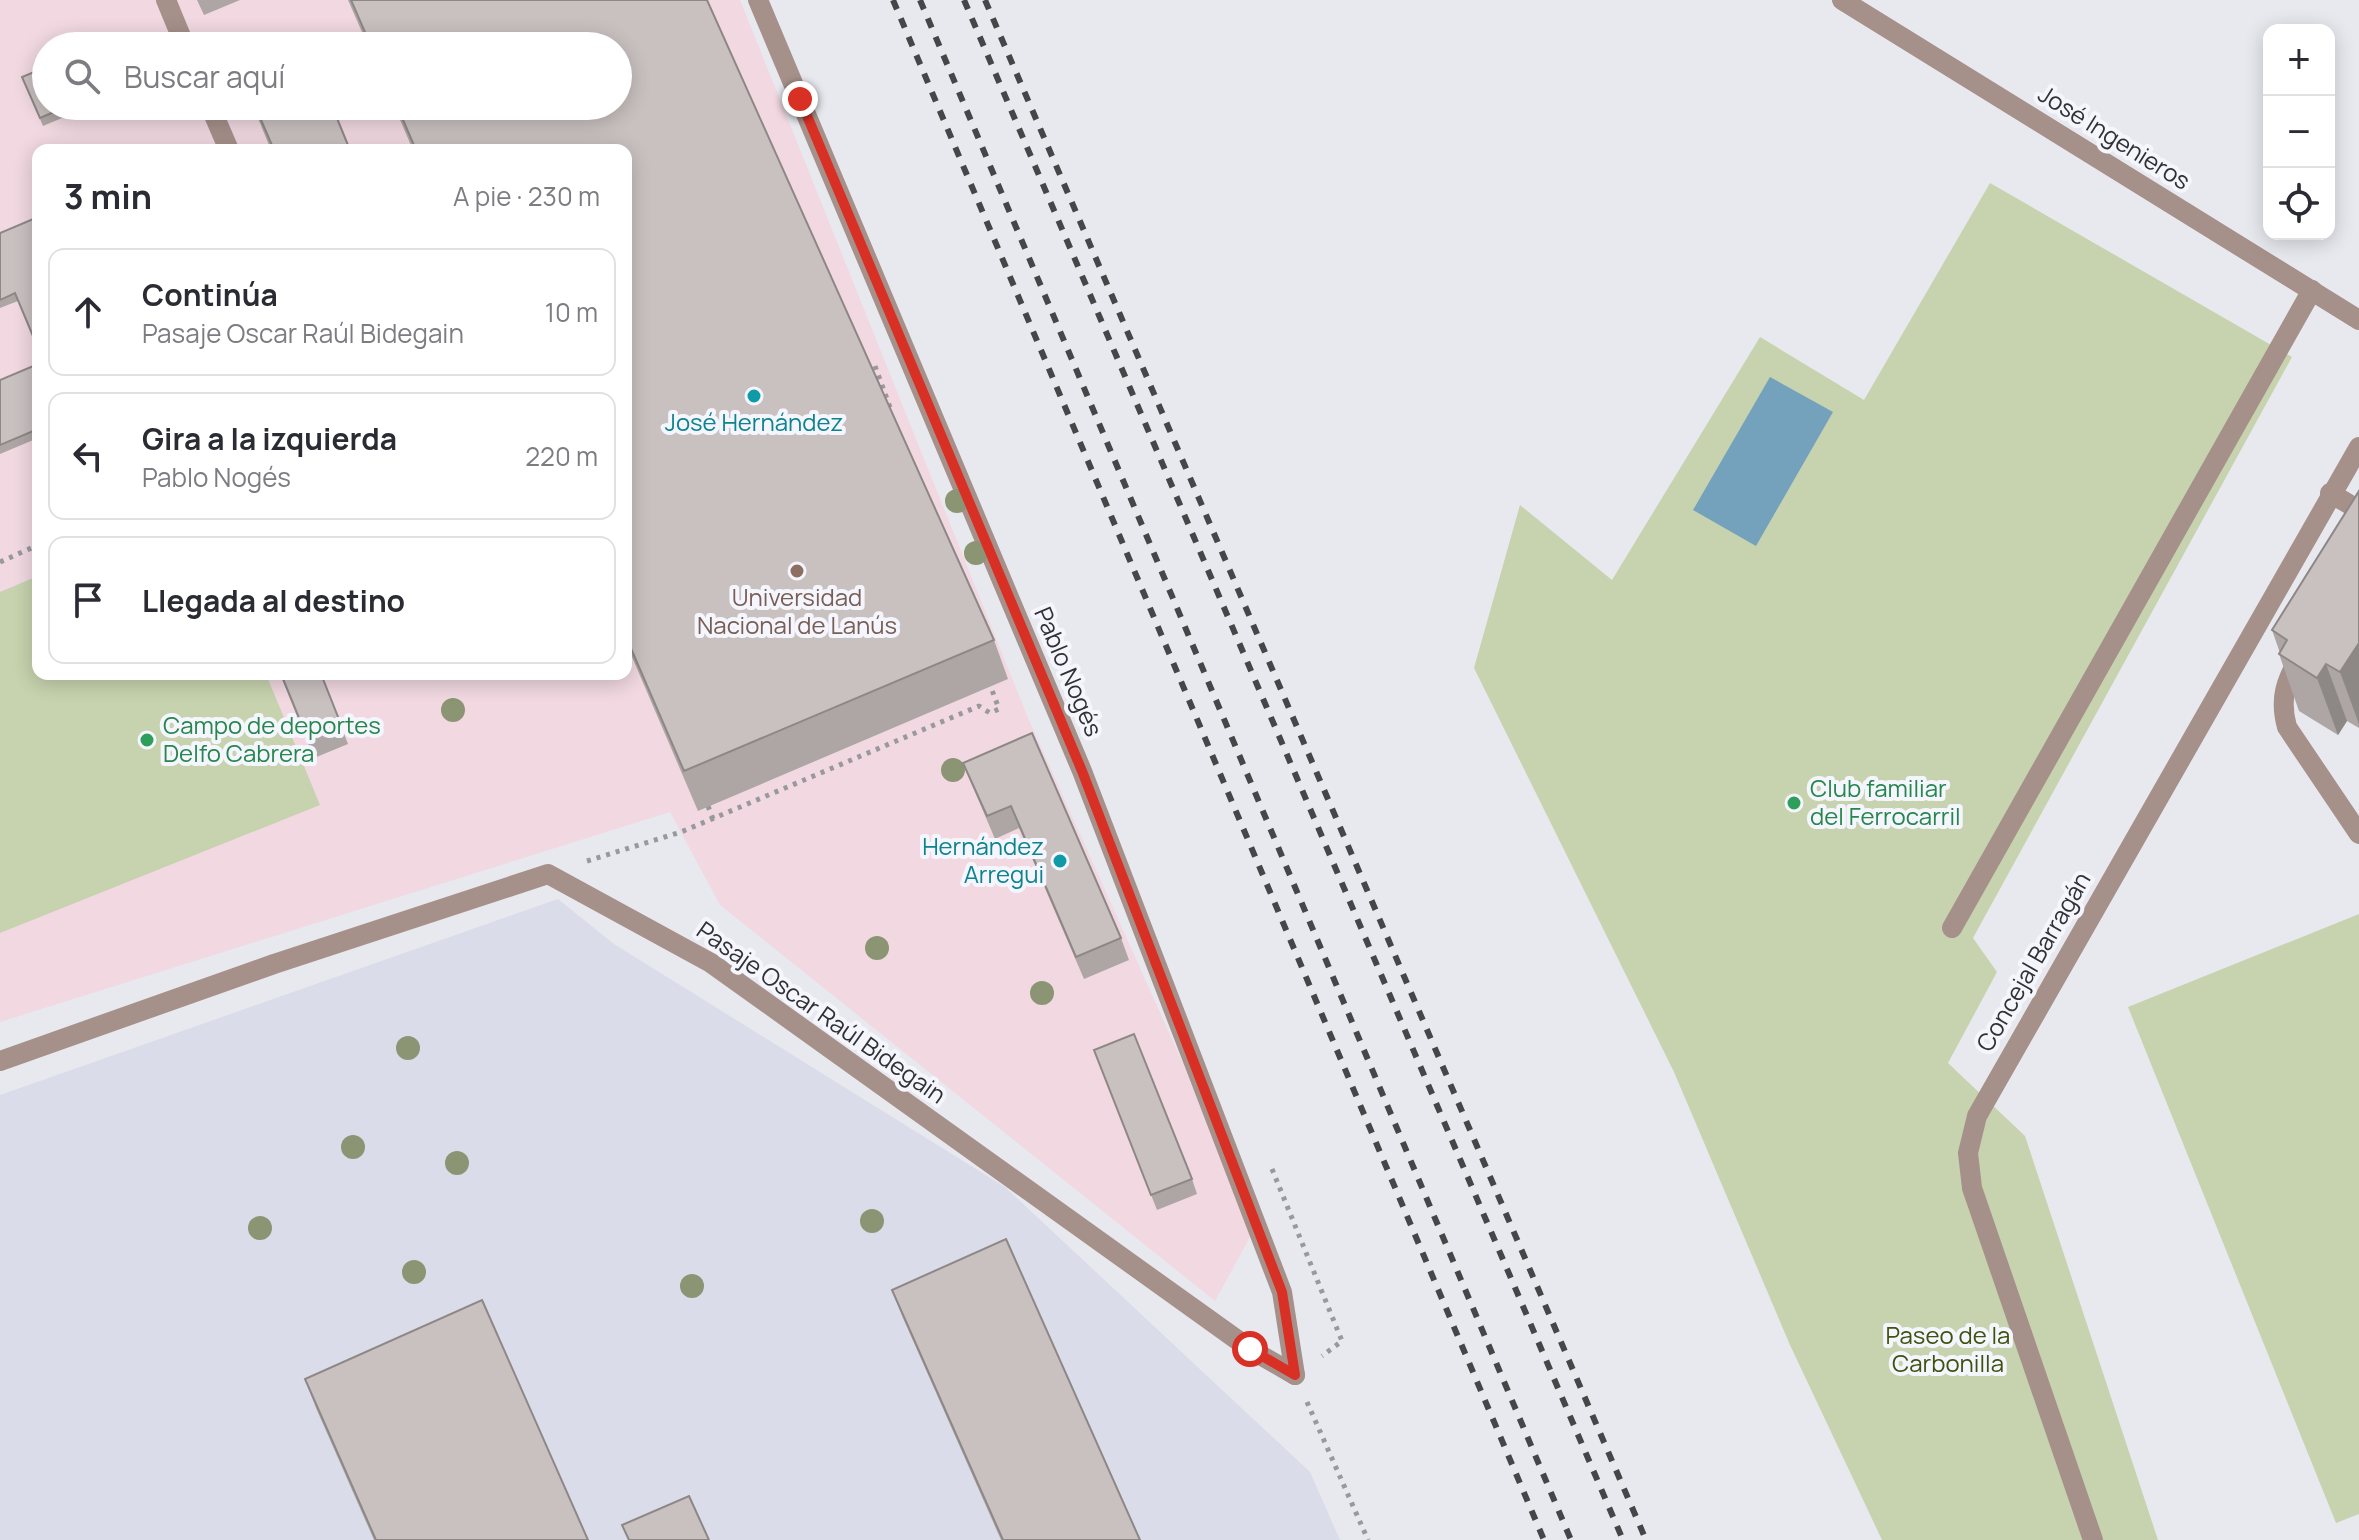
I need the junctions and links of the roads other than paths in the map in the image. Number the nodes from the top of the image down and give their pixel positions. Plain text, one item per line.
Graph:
1 (166, 0) edge
2 (758, 0) edge
3 (1842, 0) edge
4 (179, 32) edge
5 (216, 120) edge
6 (226, 144) edge
7 (2312, 290) junction
8 (2359, 320) edge
9 (2359, 447) edge
10 (2330, 493) junction
11 (2359, 510) edge
12 (2307, 644) edge
13 (2359, 834) edge
14 (1952, 928) dead end
15 (0, 1061) edge
16 (1295, 1375) joint
17 (2093, 1540) edge

1 - 4 street
2 - 16 street, Pablo Nogés
3 - 7 street, José Ingenieros
5 - 6 street
7 - 8 street, José Ingenieros
7 - 14 street
9 - 10 street, Concejal Barragán
10 - 11 street
10 - 17 street, Concejal Barragán
12 - 13 street
15 - 16 street, Pasaje Oscar Raúl Bidegain

